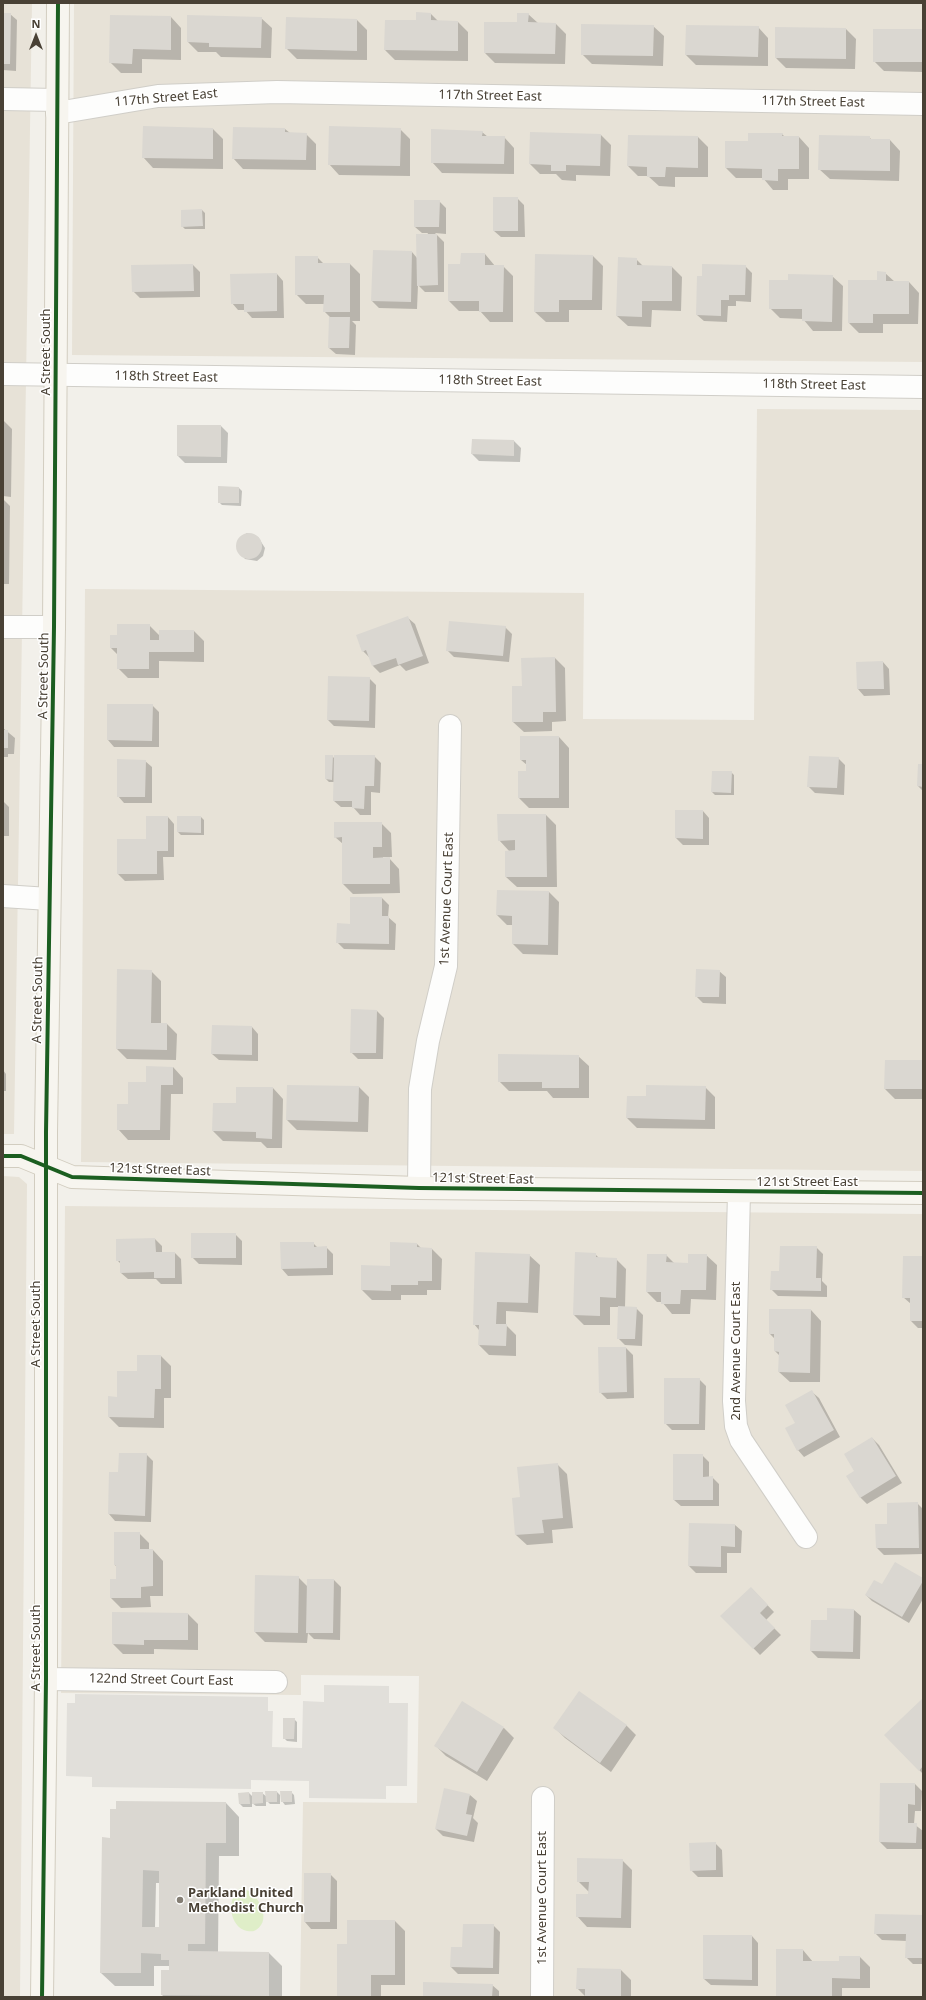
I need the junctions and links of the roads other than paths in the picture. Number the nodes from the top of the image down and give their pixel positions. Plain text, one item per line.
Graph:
1 (58, 3) edge
2 (3, 99) edge
3 (923, 104) edge
4 (58, 106) junction
5 (3, 374) edge
6 (56, 375) junction
7 (923, 387) edge
8 (3, 627) edge
9 (54, 627) junction
10 (450, 726) dead end
11 (3, 896) edge
12 (49, 899) junction
13 (3, 1156) edge
14 (46, 1166) junction
15 (419, 1188) junction
16 (739, 1192) junction
17 (923, 1193) edge
18 (806, 1537) dead end
19 (46, 1679) junction
20 (276, 1682) dead end
21 (543, 1798) dead end
22 (42, 1997) edge
23 (542, 1997) edge

1 - 4 street, A Street South
2 - 4 street, 117th Street East
3 - 4 street, 117th Street East
4 - 6 street, A Street South
5 - 6 street, 118th Street East
6 - 7 street, 118th Street East
6 - 9 street, A Street South
8 - 9 street
9 - 12 street, A Street South
10 - 15 street, 1st Avenue Court East
11 - 12 street
12 - 14 street, A Street South
13 - 14 street, 121st Street East
14 - 15 street, 121st Street East
14 - 19 street, A Street South
15 - 16 street, 121st Street East
16 - 17 street, 121st Street East
16 - 18 street, 2nd Avenue Court East
19 - 20 street, 122nd Street Court East
19 - 22 street, A Street South
21 - 23 street, 1st Avenue Court East

